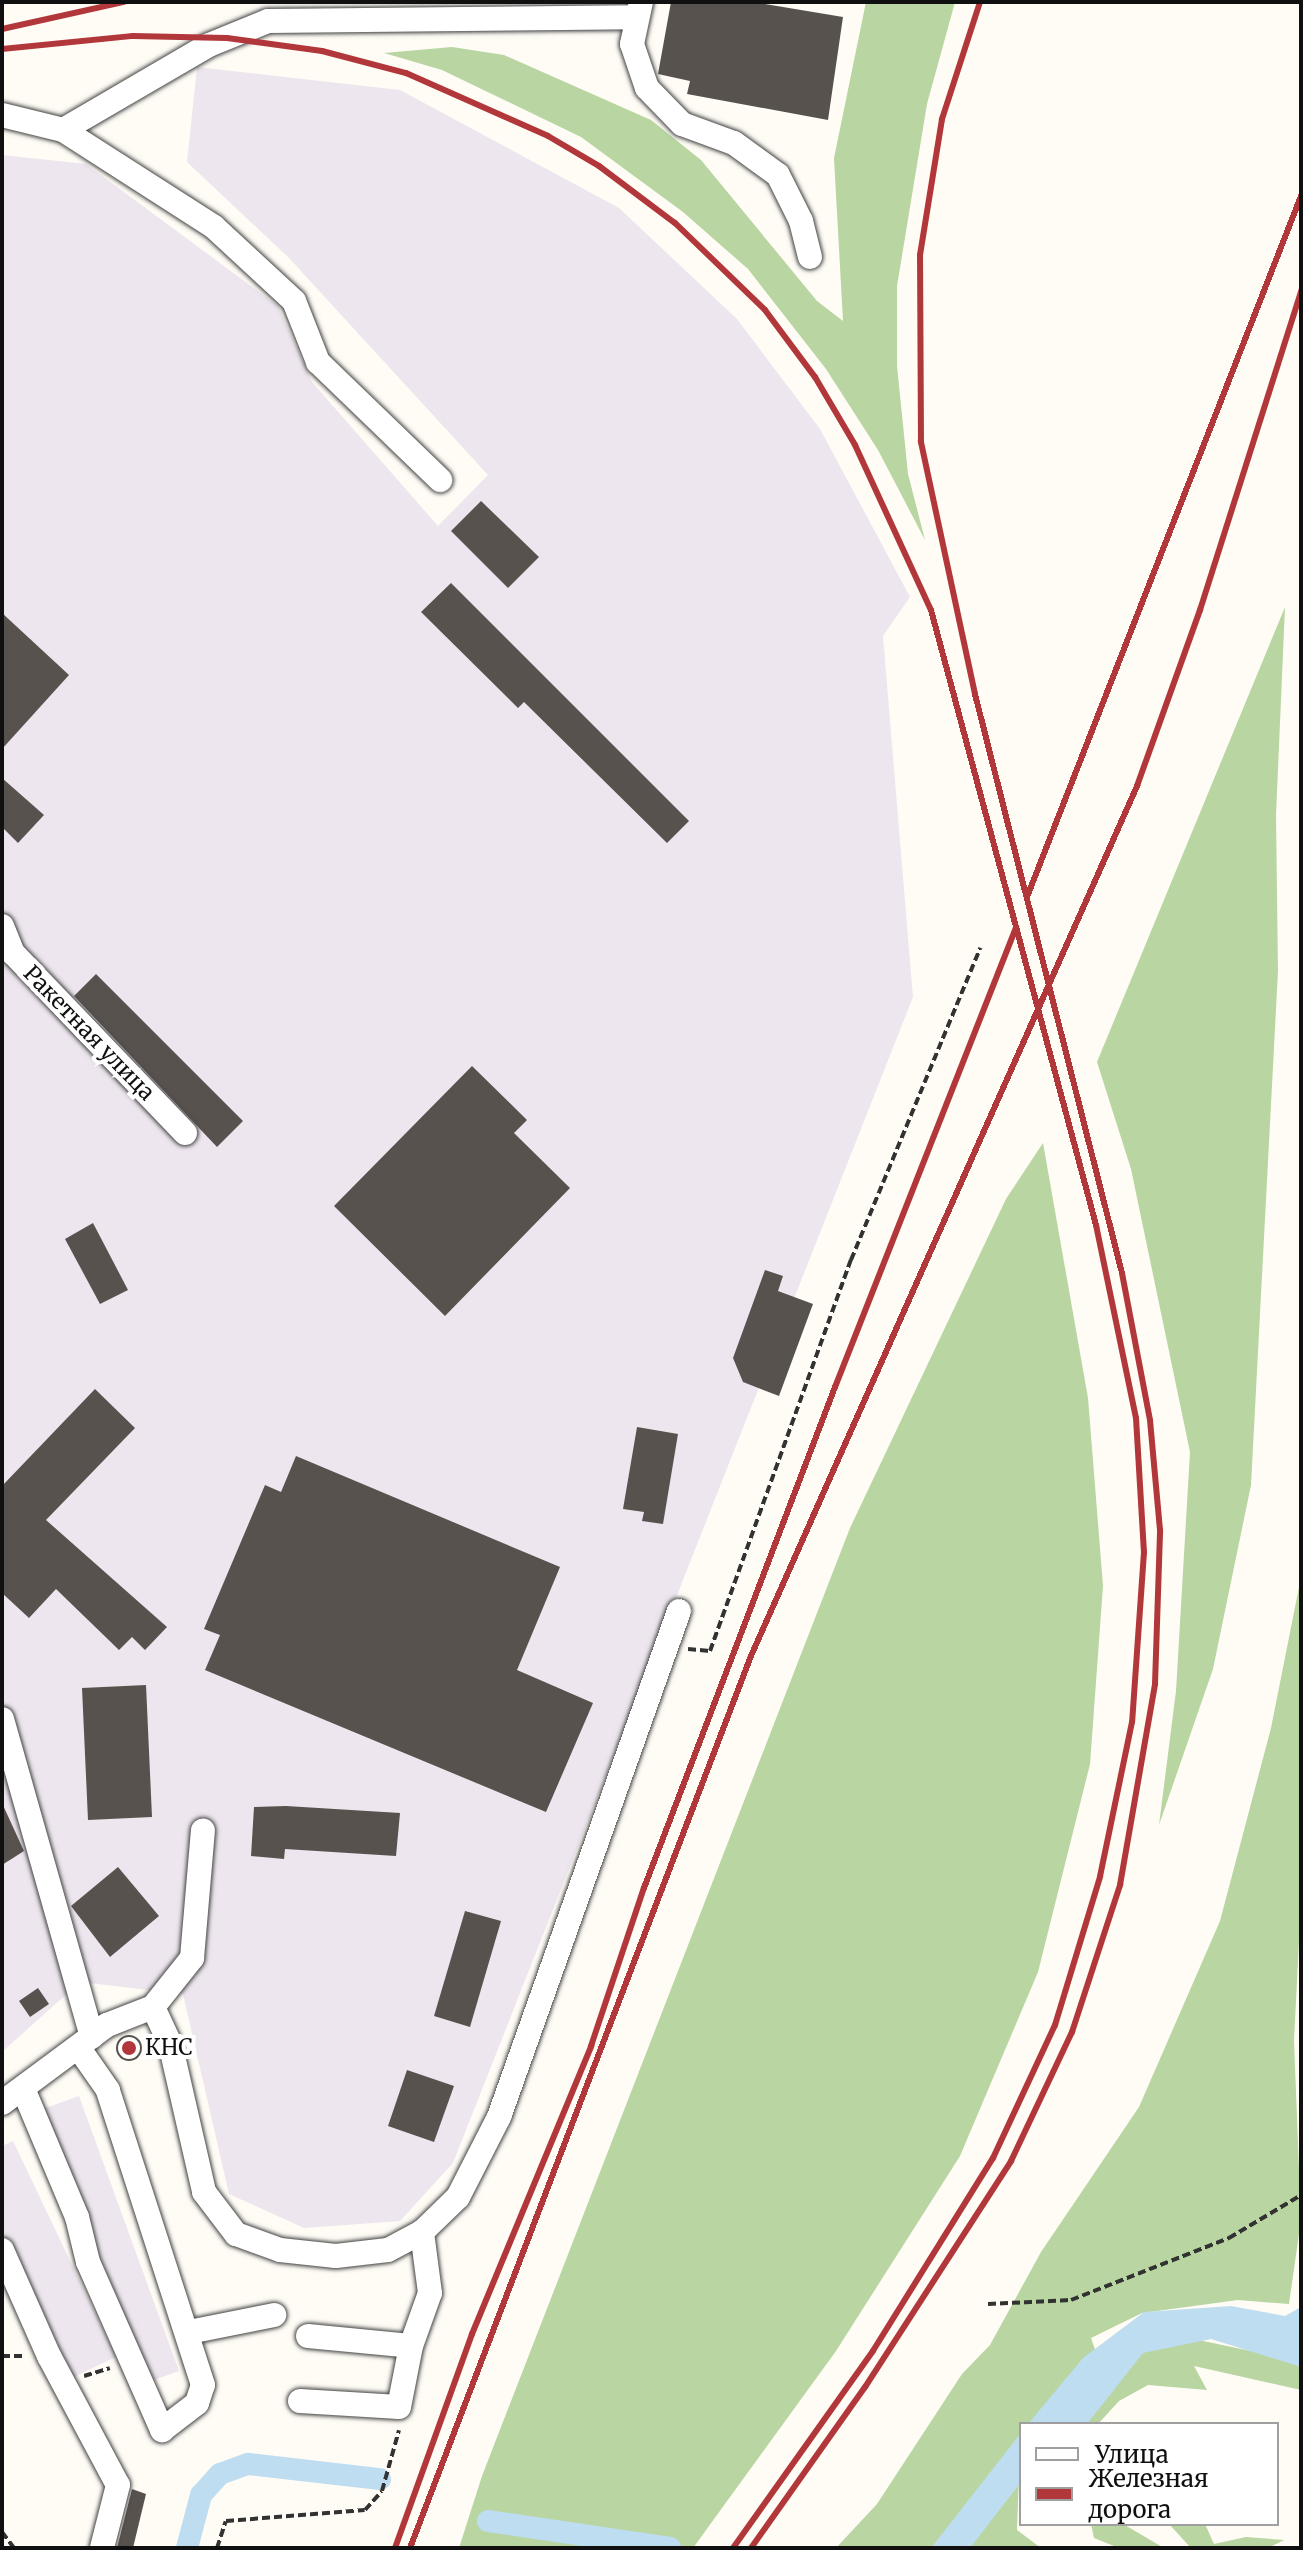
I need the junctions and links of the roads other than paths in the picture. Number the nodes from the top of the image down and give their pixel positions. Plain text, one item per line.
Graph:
1 (638, 9) edge
2 (2, 115) edge
3 (63, 130) junction
4 (810, 257) dead end
5 (440, 480) dead end
6 (2, 926) edge
7 (185, 1133) dead end
8 (679, 1611) dead end
9 (2, 1719) edge
10 (203, 1830) dead end
11 (153, 2007) junction
12 (85, 2041) junction
13 (24, 2091) junction
14 (2, 2103) edge
15 (422, 2232) junction
16 (2, 2250) edge
17 (274, 2315) dead end
18 (189, 2332) junction
19 (308, 2336) dead end
20 (411, 2346) junction
21 (300, 2401) dead end
22 (102, 2548) edge

1 - 3 lane
1 - 4 lane
2 - 3 lane
3 - 5 lane
6 - 7 lane, Ракетная улица
8 - 15 lane
9 - 12 lane
10 - 11 lane
11 - 12 lane
11 - 15 lane
12 - 13 lane
12 - 18 lane
13 - 14 lane
13 - 18 lane
15 - 20 lane
16 - 22 lane
17 - 18 lane
19 - 20 lane
20 - 21 lane

